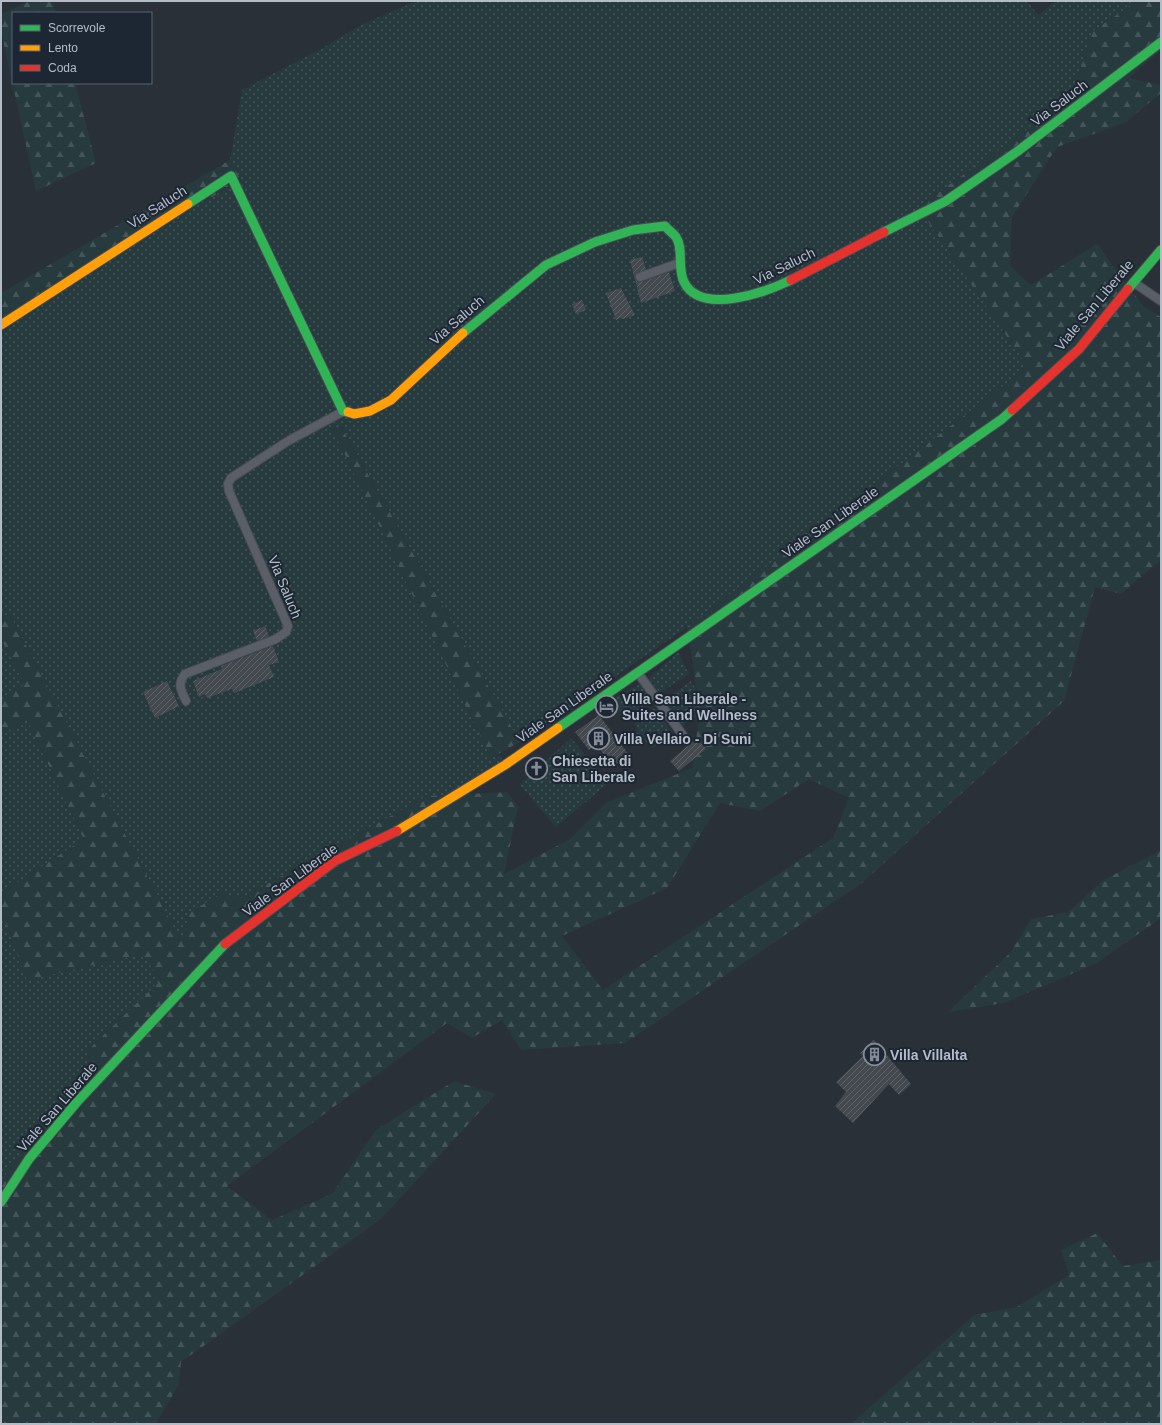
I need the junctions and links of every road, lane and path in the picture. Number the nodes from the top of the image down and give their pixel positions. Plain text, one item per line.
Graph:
1 (1161, 42) edge
2 (1161, 250) edge
3 (681, 262) junction
4 (640, 277) dead end
5 (1133, 282) junction
6 (1161, 301) edge
7 (1, 325) edge
8 (343, 411) junction
9 (638, 673) junction
10 (186, 701) dead end
11 (687, 740) dead end
12 (10, 1188) junction
13 (1, 1193) edge
14 (1, 1202) edge

1 - 3 street, Via Saluch
2 - 5 street, Viale San Liberale
3 - 4 lane
3 - 8 street, Via Saluch
5 - 6 lane
5 - 9 street, Viale San Liberale
7 - 8 street, Via Saluch
8 - 10 lane, Via Saluch
9 - 11 lane
9 - 12 street, Viale San Liberale
12 - 13 lane
12 - 14 street, Viale San Liberale

